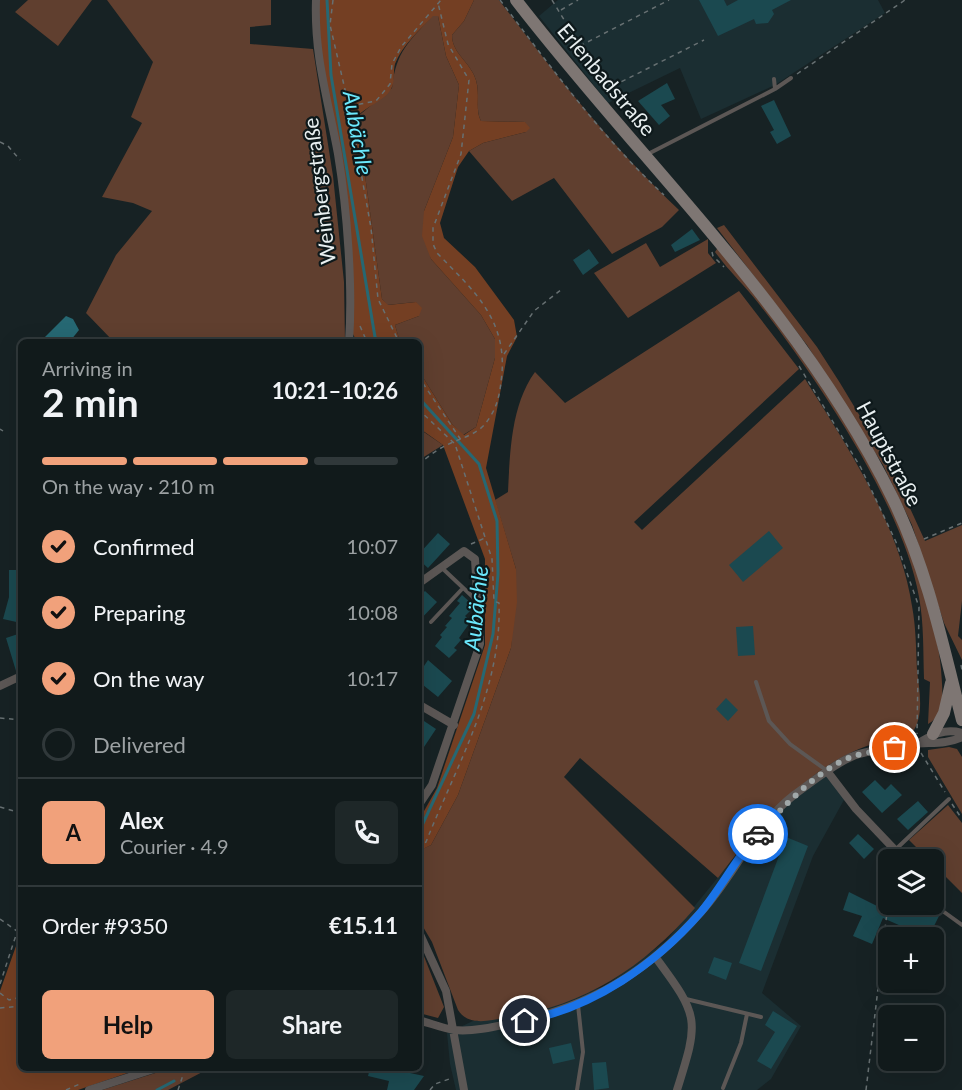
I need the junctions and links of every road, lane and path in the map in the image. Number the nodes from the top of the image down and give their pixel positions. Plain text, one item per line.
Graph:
1 (316, 0) edge
2 (333, 0) edge
3 (441, 0) edge
4 (500, 0) edge
5 (516, 0) edge
6 (552, 0) edge
7 (578, 0) edge
8 (669, 0) edge
9 (905, 0) edge
10 (438, 3) junction
11 (560, 10) junction
12 (704, 40) dead end
13 (580, 46) junction
14 (561, 56) junction
15 (791, 78) joint
16 (774, 79) dead end
17 (775, 89) junction
18 (349, 106) junction
19 (0, 142) edge
20 (644, 156) junction
21 (20, 160) dead end
22 (632, 163) dead end
23 (718, 238) junction
24 (728, 271) dead end
25 (562, 289) dead end
26 (349, 339) edge
27 (398, 339) edge
28 (503, 354) junction
29 (796, 360) dead end
30 (422, 382) edge
31 (422, 414) edge
32 (0, 429) edge
33 (3, 431) dead end
34 (461, 440) junction
35 (455, 444) junction
36 (422, 461) edge
37 (962, 523) edge
38 (485, 538) junction
39 (924, 538) dead end
40 (464, 551) junction
41 (442, 568) junction
42 (422, 581) edge
43 (463, 588) junction
44 (477, 601) junction
45 (431, 622) dead end
46 (961, 665) edge
47 (962, 670) edge
48 (18, 677) edge
49 (952, 679) junction
50 (756, 682) dead end
51 (0, 686) edge
52 (422, 706) edge
53 (0, 718) edge
54 (18, 720) edge
55 (962, 720) edge
56 (454, 725) junction
57 (933, 734) junction
58 (962, 735) edge
59 (917, 744) junction
60 (827, 771) junction
61 (949, 799) junction
62 (422, 800) edge
63 (0, 807) edge
64 (18, 812) edge
65 (962, 819) edge
66 (422, 844) edge
67 (894, 849) edge
68 (896, 849) edge
69 (944, 912) edge
70 (887, 915) edge
71 (0, 919) edge
72 (962, 925) edge
73 (17, 932) joint
74 (422, 939) edge
75 (656, 958) junction
76 (0, 984) edge
77 (0, 993) edge
78 (18, 998) edge
79 (686, 999) junction
80 (18, 1005) edge
81 (578, 1005) junction
82 (0, 1008) edge
83 (747, 1014) junction
84 (761, 1017) dead end
85 (422, 1021) edge
86 (454, 1030) junction
87 (148, 1071) edge
88 (180, 1071) edge
89 (460, 1075) junction
90 (723, 1088) dead end
91 (89, 1090) edge
92 (178, 1090) edge
93 (430, 1090) edge
94 (464, 1090) edge
95 (577, 1090) edge
96 (677, 1090) edge
97 (866, 1090) edge

1 - 26 street, Weinbergstraße
2 - 18 path
3 - 10 path
4 - 22 path
5 - 14 main road, Erlenbadstraße
6 - 11 path
7 - 11 path
8 - 13 path
9 - 15 path
10 - 18 path
10 - 28 path
11 - 13 path
12 - 13 path
13 - 14 path
14 - 20 main road, Erlenbadstraße
15 - 17 lane, Erlenbadstraße
16 - 17 lane
17 - 20 lane, Erlenbadstraße
18 - 27 path
19 - 21 path
20 - 23 main road, Erlenbadstraße
23 - 24 path
23 - 49 main road, Hauptstraße
25 - 28 path
28 - 34 path
29 - 59 path
30 - 34 path
31 - 35 path
32 - 33 path
34 - 35 path
35 - 36 path
35 - 38 path
37 - 39 path
38 - 40 path
38 - 66 path
40 - 41 street
40 - 44 street
41 - 42 street
41 - 43 lane
43 - 44 lane
43 - 45 lane
44 - 56 street
46 - 47 path
48 - 51 street
49 - 55 main road, Hauptstraße
49 - 57 main road
50 - 60 lane
52 - 56 street
53 - 54 path
56 - 62 street
57 - 58 street
57 - 59 street
58 - 59 street
59 - 60 street
59 - 61 path
60 - 67 street
60 - 75 street
61 - 65 path
61 - 68 lane
63 - 64 path
69 - 72 lane
70 - 97 path
71 - 73 path
73 - 76 path
74 - 86 street
75 - 79 street
75 - 81 street
77 - 78 path
79 - 83 lane
79 - 96 street
80 - 82 path
81 - 86 street
81 - 95 lane
83 - 84 lane
83 - 90 lane
85 - 86 street
86 - 89 street
87 - 91 street
88 - 92 path
89 - 93 path
89 - 94 street

